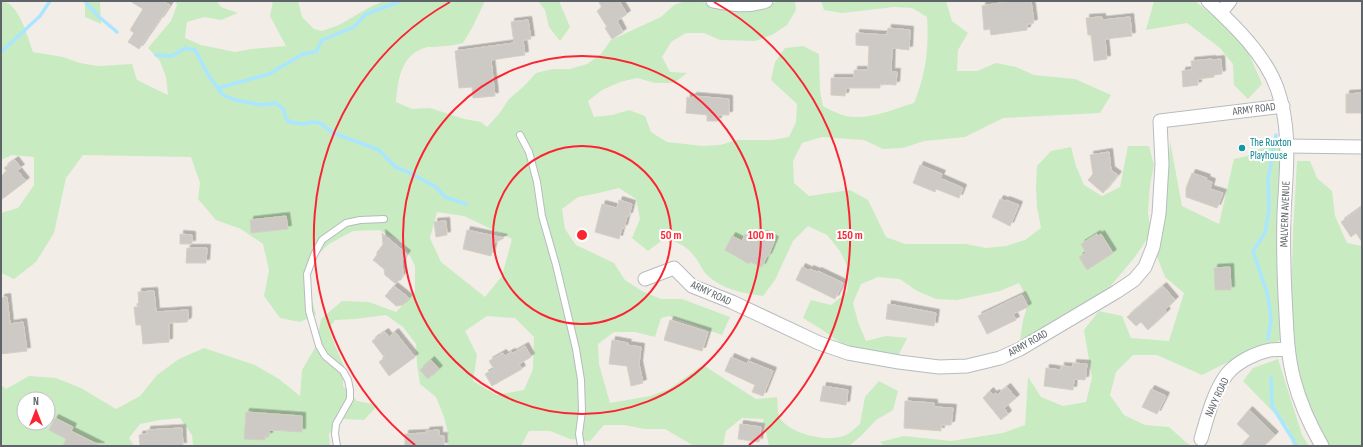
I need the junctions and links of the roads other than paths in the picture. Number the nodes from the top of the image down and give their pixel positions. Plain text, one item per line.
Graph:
1 (713, 1) edge
2 (766, 1) edge
3 (1208, 1) edge
4 (1230, 1) edge
5 (1221, 12) junction
6 (1283, 106) junction
7 (520, 135) dead end
8 (1288, 146) junction
9 (1362, 147) edge
10 (384, 219) dead end
11 (645, 279) dead end
12 (1288, 349) junction
13 (1201, 439) dead end
14 (337, 446) edge
15 (581, 446) edge
16 (1322, 446) edge

1 - 2 street
3 - 5 street, MALVERN AVENUE
4 - 5 street
5 - 6 street, MALVERN AVENUE
6 - 8 street, MALVERN AVENUE
6 - 11 street, ARMY ROAD
7 - 15 lane
8 - 9 street
8 - 12 street, MALVERN AVENUE
10 - 14 lane
12 - 13 street, NAVY ROAD
12 - 16 street, MALVERN AVENUE

